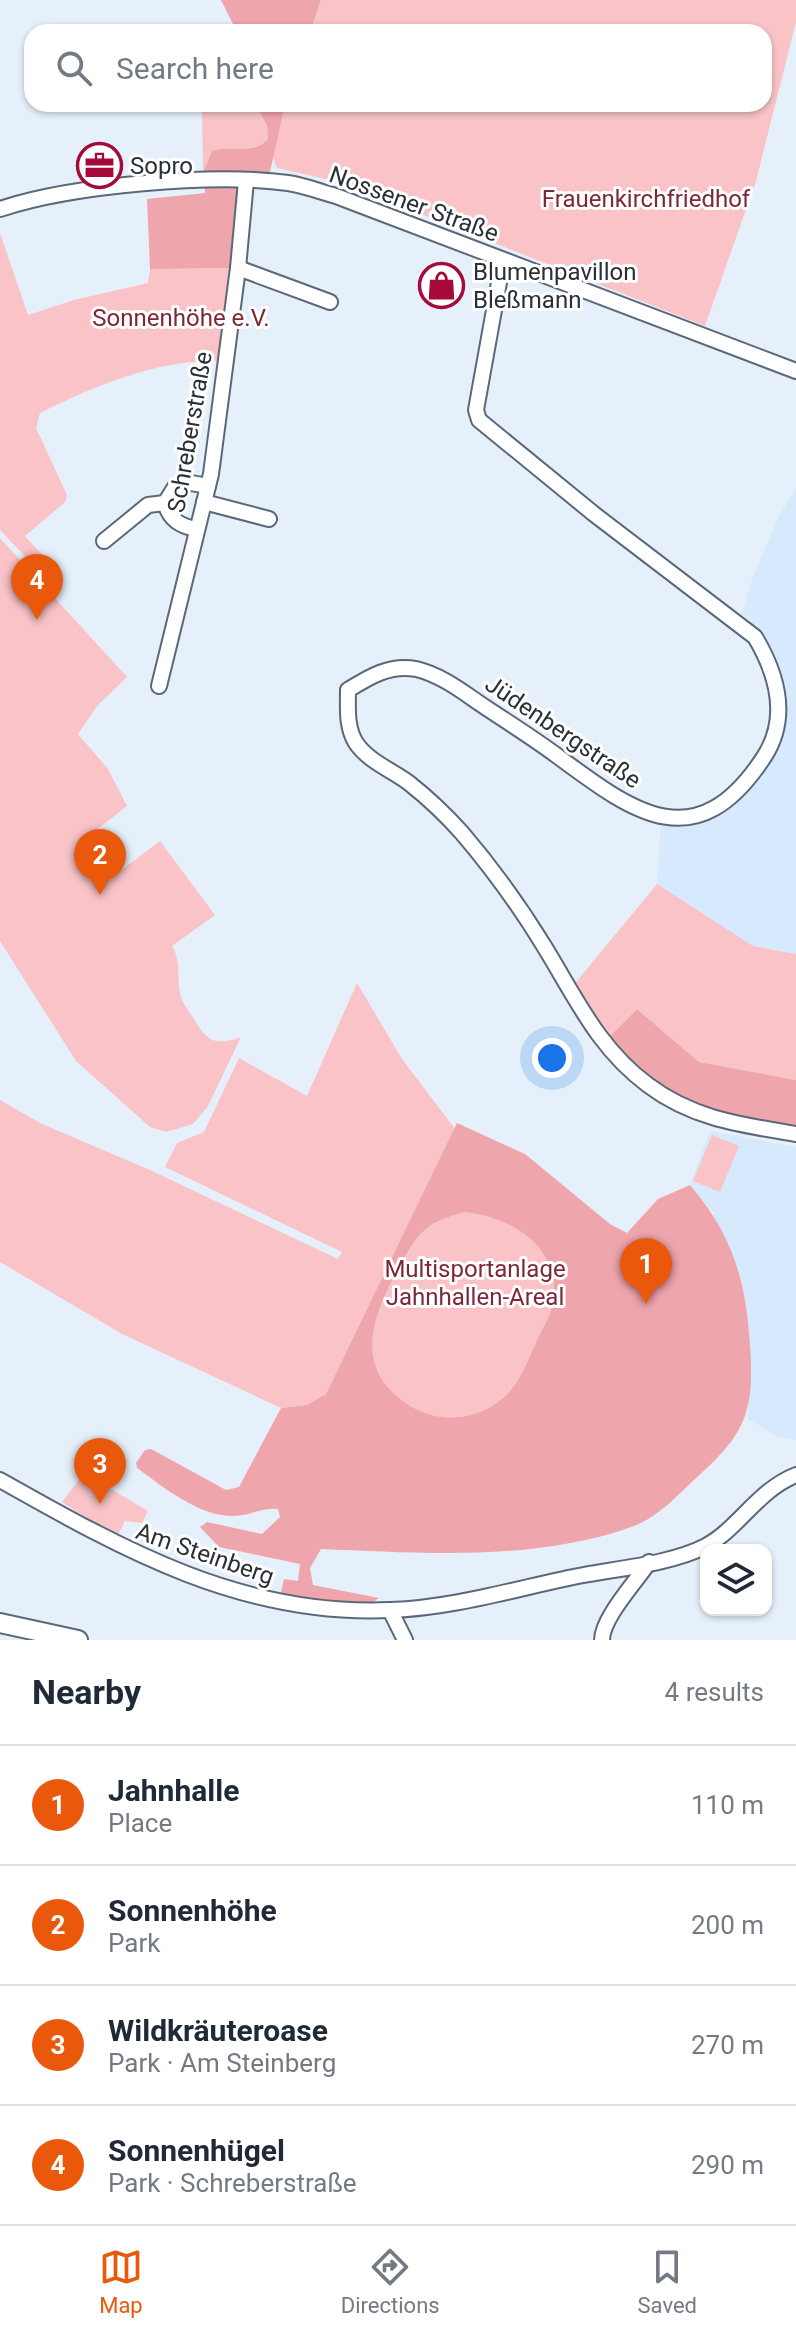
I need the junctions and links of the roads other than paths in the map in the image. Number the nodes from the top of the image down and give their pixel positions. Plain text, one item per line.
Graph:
1 (246, 181) junction
2 (0, 209) edge
3 (503, 260) junction
4 (238, 268) junction
5 (330, 302) dead end
6 (796, 371) edge
7 (208, 486) junction
8 (204, 502) junction
9 (165, 503) junction
10 (269, 519) dead end
11 (196, 529) junction
12 (104, 541) dead end
13 (159, 686) dead end
14 (796, 1134) edge
15 (796, 1475) edge
16 (0, 1480) edge
17 (649, 1562) junction
18 (390, 1610) junction
19 (0, 1623) edge
20 (602, 1635) edge
21 (78, 1640) edge
22 (405, 1640) edge

1 - 2 street, Nossener Straße
1 - 3 street, Nossener Straße
1 - 4 street, Schreberstraße
3 - 6 street, Nossener Straße
3 - 14 street, Jüdenbergstraße
4 - 5 street
4 - 7 street, Schreberstraße
7 - 8 street, Schreberstraße
7 - 9 street
8 - 10 street
8 - 11 street, Schreberstraße
9 - 11 street
9 - 12 street
11 - 13 street, Schreberstraße
15 - 17 street, Am Steinberg
16 - 18 street, Am Steinberg
17 - 18 street, Am Steinberg
17 - 20 street
18 - 22 street
19 - 21 street

